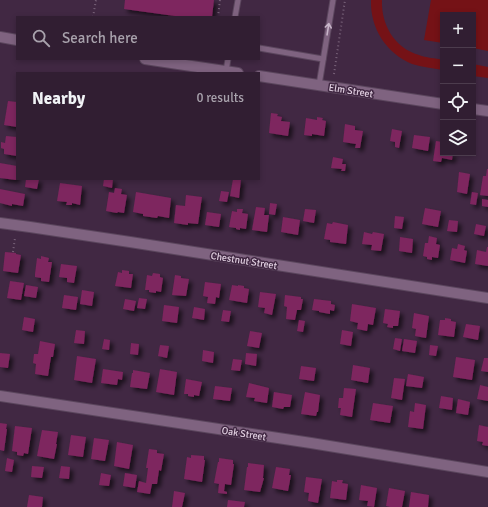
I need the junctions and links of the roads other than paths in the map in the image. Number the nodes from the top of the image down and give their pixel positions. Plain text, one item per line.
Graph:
1 (238, 0) edge
2 (333, 0) edge
3 (235, 16) edge
4 (0, 37) edge
5 (16, 40) edge
6 (260, 48) edge
7 (323, 59) junction
8 (152, 60) edge
9 (228, 60) edge
10 (226, 71) junction
11 (232, 72) edge
12 (260, 76) edge
13 (319, 85) junction
14 (440, 104) edge
15 (476, 109) edge
16 (488, 111) edge
17 (0, 223) edge
18 (488, 298) edge
19 (0, 396) edge
20 (488, 472) edge

1 - 3 lane
7 -> 2 lane
4 - 5 street
6 - 7 lane
7 - 13 lane
8 - 10 street
9 - 10 lane
10 - 11 street
12 - 13 street, Elm Street
13 - 14 street, Elm Street
15 - 16 street
17 - 18 street, Chestnut Street
19 - 20 street, Oak Street

